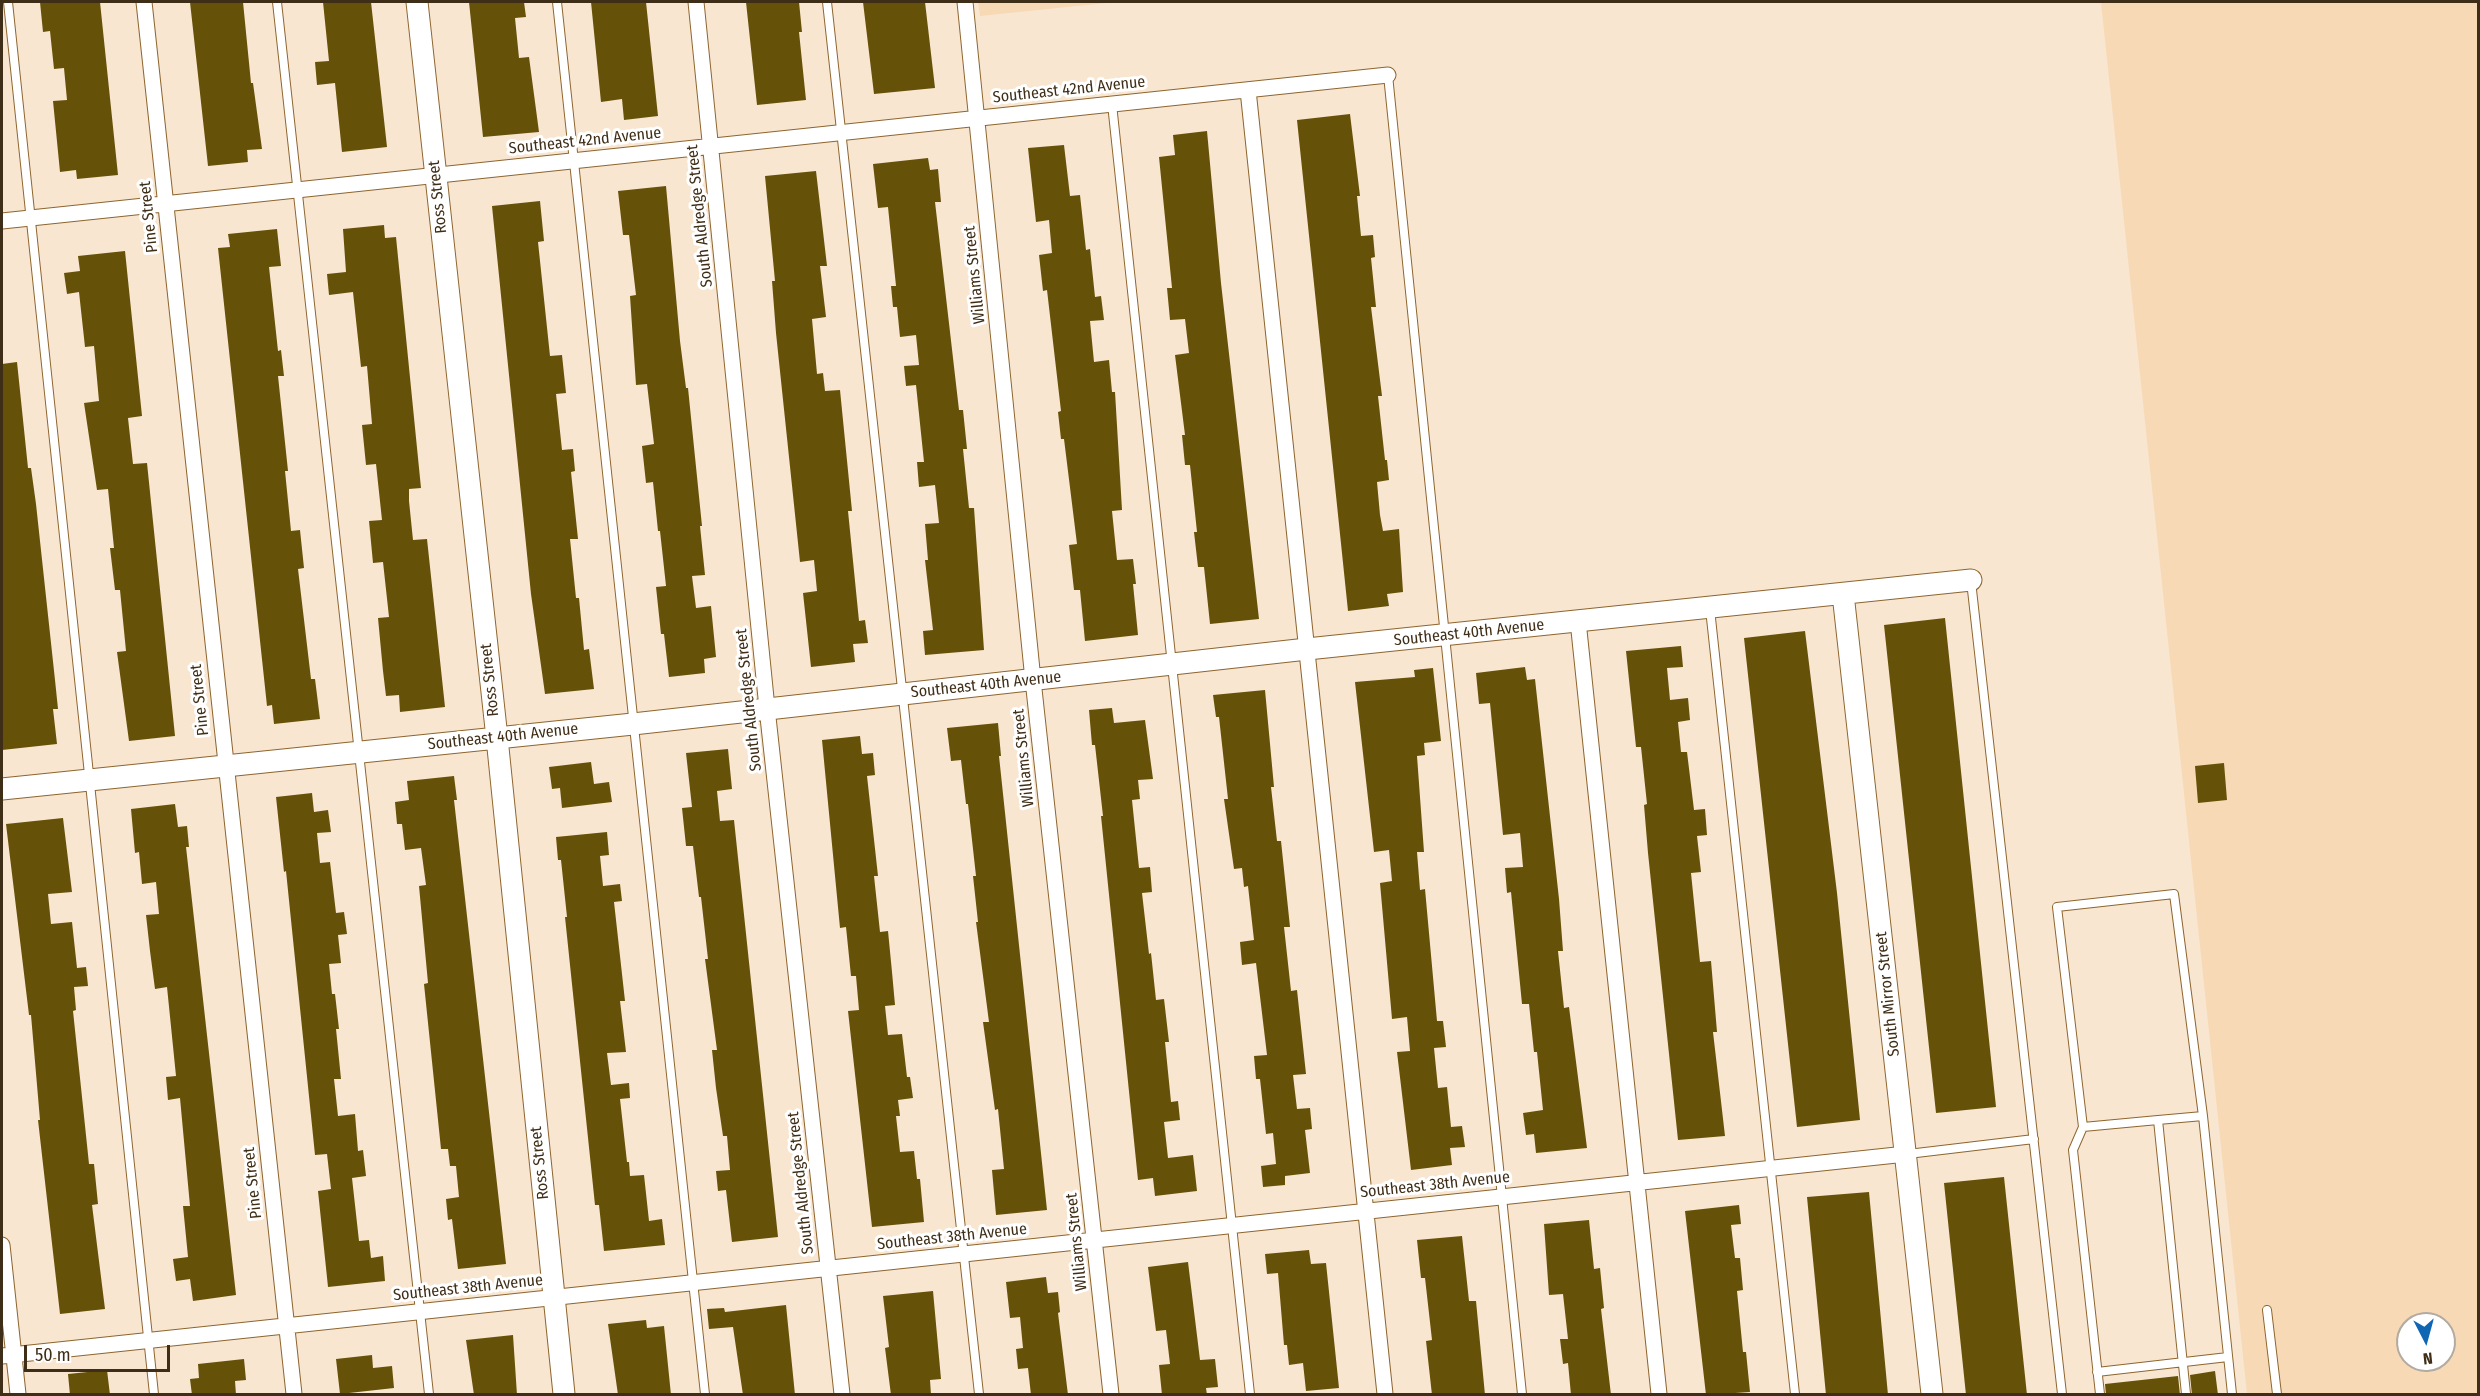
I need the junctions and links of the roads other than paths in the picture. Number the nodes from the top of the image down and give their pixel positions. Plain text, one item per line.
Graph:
1 (8, 2) edge
2 (144, 2) edge
3 (278, 2) edge
4 (417, 2) edge
5 (557, 2) edge
6 (696, 2) edge
7 (827, 2) edge
8 (964, 2) edge
9 (1388, 75) joint
10 (1248, 90) junction
11 (1112, 104) junction
12 (977, 118) junction
13 (841, 132) junction
14 (711, 145) junction
15 (573, 160) junction
16 (435, 175) junction
17 (297, 190) junction
18 (165, 204) junction
19 (30, 218) junction
20 (2, 221) edge
21 (1971, 580) joint
22 (1843, 594) junction
23 (1710, 608) junction
24 (1578, 621) junction
25 (1444, 636) junction
26 (1307, 650) junction
27 (1170, 664) junction
28 (1033, 680) junction
29 (902, 694) junction
30 (767, 708) junction
31 (633, 723) junction
32 (497, 738) junction
33 (358, 752) junction
34 (225, 765) junction
35 (90, 779) junction
36 (2, 789) edge
37 (2203, 1116) junction
38 (2158, 1120) junction
39 (2083, 1127) junction
40 (2034, 1139) junction
41 (1906, 1154) junction
42 (1769, 1167) junction
43 (1637, 1182) junction
44 (1502, 1197) junction
45 (1365, 1210) junction
46 (1233, 1227) junction
47 (1095, 1240) junction
48 (2, 1245) edge
49 (964, 1254) junction
50 (828, 1268) junction
51 (693, 1283) junction
52 (554, 1297) junction
53 (2267, 1310) dead end
54 (421, 1311) junction
55 (286, 1325) junction
56 (148, 1342) junction
57 (7, 1355) edge
58 (2228, 1357) junction
59 (2183, 1363) junction
60 (2097, 1372) junction
61 (18, 1395) edge
62 (154, 1395) edge
63 (294, 1395) edge
64 (429, 1395) edge
65 (564, 1395) edge
66 (705, 1395) edge
67 (842, 1395) edge
68 (979, 1395) edge
69 (1112, 1395) edge
70 (1250, 1395) edge
71 (1385, 1395) edge
72 (1522, 1395) edge
73 (1659, 1395) edge
74 (1795, 1395) edge
75 (1932, 1395) edge
76 (2062, 1395) edge
77 (2100, 1395) edge
78 (2186, 1395) edge
79 (2232, 1395) edge
80 (2277, 1395) edge

1 - 19 lane
2 - 18 street, Pine Street
3 - 17 lane
4 - 16 street, Ross Street
5 - 15 lane
6 - 14 street, South Aldredge Street
7 - 13 lane
8 - 12 street, Williams Street
9 - 10 street, Southeast 42nd Avenue
9 - 25 lane
10 - 11 street, Southeast 42nd Avenue
10 - 26 street
11 - 12 street, Southeast 42nd Avenue
11 - 27 lane
12 - 13 street, Southeast 42nd Avenue
12 - 28 street, Williams Street
13 - 14 street, Southeast 42nd Avenue
13 - 29 lane
14 - 15 street, Southeast 42nd Avenue
14 - 30 street, South Aldredge Street
15 - 16 street, Southeast 42nd Avenue
15 - 31 lane
16 - 17 street, Southeast 42nd Avenue
16 - 32 street, Ross Street
17 - 18 street, Southeast 42nd Avenue
17 - 33 lane
18 - 19 street, Southeast 42nd Avenue
18 - 34 street, Pine Street
19 - 20 street, Southeast 42nd Avenue
19 - 35 lane
21 - 22 street, Southeast 40th Avenue
21 - 40 lane
22 - 23 street, Southeast 40th Avenue
22 - 41 street, South Mirror Street
23 - 24 street, Southeast 40th Avenue
23 - 42 lane
24 - 25 street, Southeast 40th Avenue
24 - 43 street
25 - 26 street, Southeast 40th Avenue
25 - 44 lane
26 - 27 street, Southeast 40th Avenue
26 - 45 street
27 - 28 street, Southeast 40th Avenue
27 - 46 lane
28 - 29 street, Southeast 40th Avenue
28 - 47 street, Williams Street
29 - 30 street, Southeast 40th Avenue
29 - 49 lane
30 - 31 street, Southeast 40th Avenue
30 - 50 street, South Aldredge Street
31 - 32 street, Southeast 40th Avenue
31 - 51 lane
32 - 33 street, Southeast 40th Avenue
32 - 52 street, Ross Street
33 - 34 street, Southeast 40th Avenue
33 - 54 lane
34 - 35 street, Southeast 40th Avenue
34 - 55 street, Pine Street
35 - 36 street, Southeast 40th Avenue
35 - 56 lane
37 - 38 lane
37 - 39 lane
37 - 58 lane
38 - 39 lane
38 - 59 lane
39 - 60 lane
40 - 41 lane
40 - 76 lane
41 - 42 street, Southeast 38th Avenue
41 - 75 street, South Mirror Street
42 - 43 street, Southeast 38th Avenue
42 - 74 lane
43 - 44 street, Southeast 38th Avenue
43 - 73 street
44 - 45 street, Southeast 38th Avenue
44 - 72 lane
45 - 46 street, Southeast 38th Avenue
45 - 71 street
46 - 47 street, Southeast 38th Avenue
46 - 70 lane
47 - 49 street, Southeast 38th Avenue
47 - 69 street, Williams Street
48 - 57 street
49 - 50 street, Southeast 38th Avenue
49 - 68 lane
50 - 51 street, Southeast 38th Avenue
50 - 67 street, South Aldredge Street
51 - 52 street, Southeast 38th Avenue
51 - 66 lane
52 - 54 street, Southeast 38th Avenue
52 - 65 street, Ross Street
53 - 80 lane
54 - 55 street, Southeast 38th Avenue
54 - 64 lane
55 - 56 street, Southeast 38th Avenue
55 - 63 street, Pine Street
56 - 57 street, Southeast 38th Avenue
56 - 62 lane
57 - 61 street
58 - 59 lane
58 - 79 lane
59 - 60 lane
59 - 78 lane
60 - 77 lane

